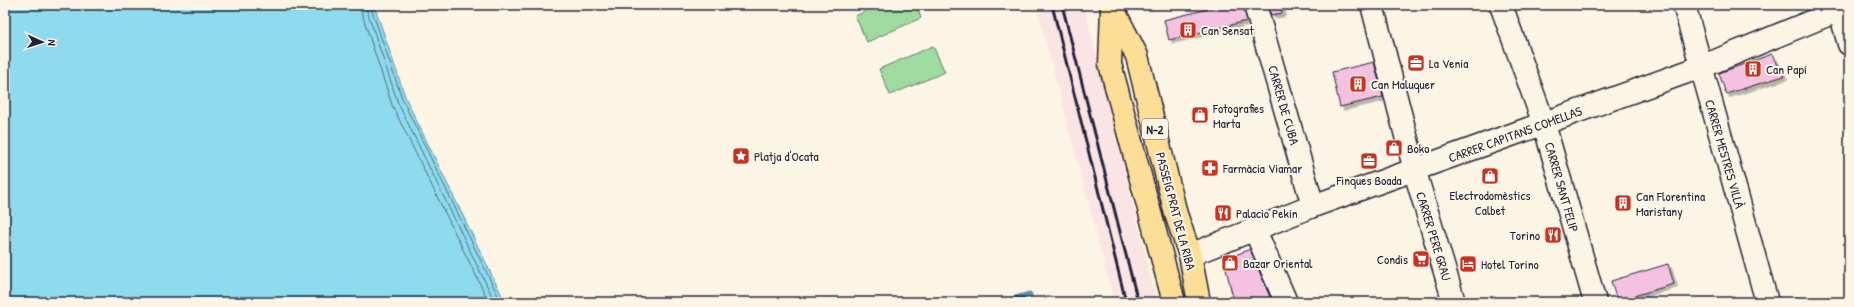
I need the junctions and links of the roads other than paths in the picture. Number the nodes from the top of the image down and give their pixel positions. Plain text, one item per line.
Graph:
1 (1255, 5) edge
2 (1372, 5) edge
3 (1501, 5) edge
4 (1684, 5) edge
5 (1112, 6) edge
6 (1842, 7) edge
7 (1849, 44) edge
8 (1110, 64) junction
9 (1701, 67) junction
10 (1544, 124) junction
11 (1415, 170) junction
12 (1313, 206) junction
13 (1255, 230) junction
14 (1190, 254) junction
15 (1174, 302) edge
16 (1199, 302) edge
17 (1286, 302) edge
18 (1454, 302) edge
19 (1595, 302) edge
20 (1766, 302) edge

1 - 12 street, CARRER DE CUBA
2 - 11 street, CARRER PERE GRAU
3 - 10 street, CARRER SANT FELIP
4 - 9 street, CARRER MESTRES VILLÀ
5 - 8 main road, N-2
5 - 14 main road, PASSEIG PRAT DE LA RIBA / N-2
6 - 7 street
6 - 9 street, CARRER CAPITANS COMELLAS
8 - 14 main road, N-2
8 - 15 main road, N-2
9 - 10 street, CARRER CAPITANS COMELLAS
9 - 20 street, CARRER MESTRES VILLÀ
10 - 11 street, CARRER CAPITANS COMELLAS
10 - 19 street, CARRER SANT FELIP
11 - 12 street, CARRER CAPITANS COMELLAS
11 - 18 street, CARRER PERE GRAU
12 - 13 street, CARRER CAPITANS COMELLAS
13 - 14 street, CARRER CAPITANS COMELLAS
13 - 17 street
14 - 16 main road, PASSEIG PRAT DE LA RIBA / N-2

